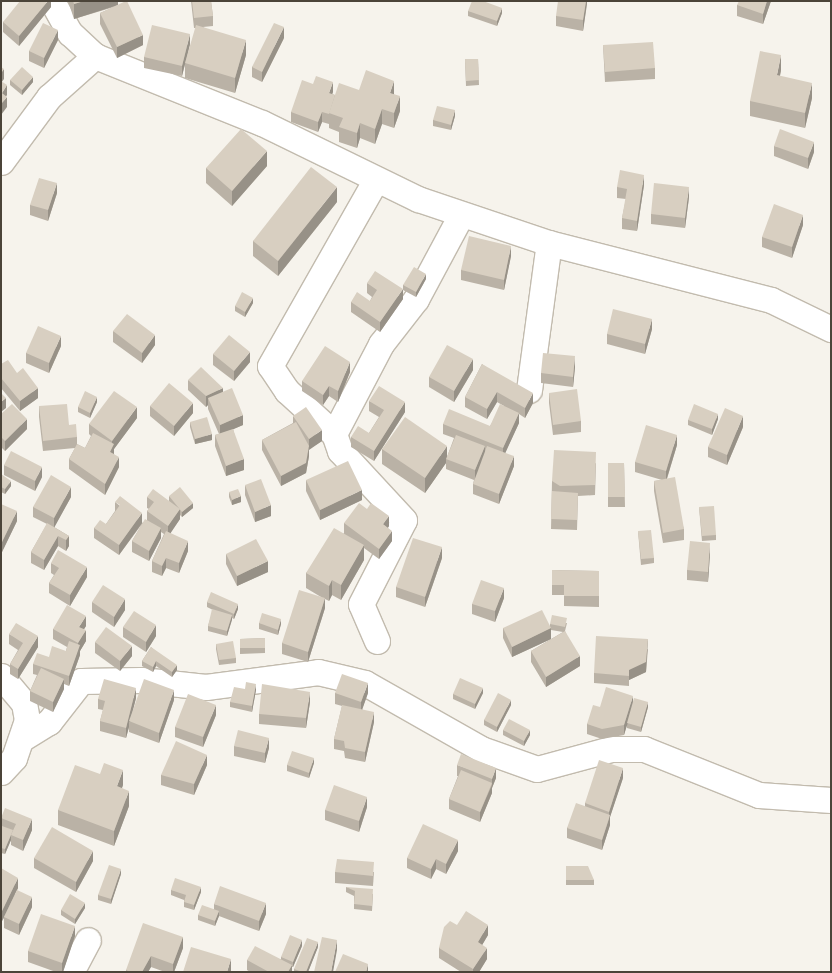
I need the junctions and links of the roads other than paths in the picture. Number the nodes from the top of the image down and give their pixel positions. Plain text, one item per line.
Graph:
1 (52, 1) edge
2 (95, 56) junction
3 (1, 162) edge
4 (375, 181) junction
5 (460, 217) junction
6 (549, 243) junction
7 (831, 329) edge
8 (529, 390) edge
9 (334, 434) junction
10 (377, 641) dead end
11 (1, 676) edge
12 (23, 738) junction
13 (1, 772) edge
14 (831, 800) edge
15 (88, 940) dead end
16 (71, 972) edge

1 - 2 street
2 - 3 street
2 - 4 street
4 - 5 street
4 - 9 street
5 - 6 street
5 - 9 street
6 - 7 street
6 - 8 street
9 - 10 street
11 - 12 street
12 - 13 street
12 - 14 street
15 - 16 street

